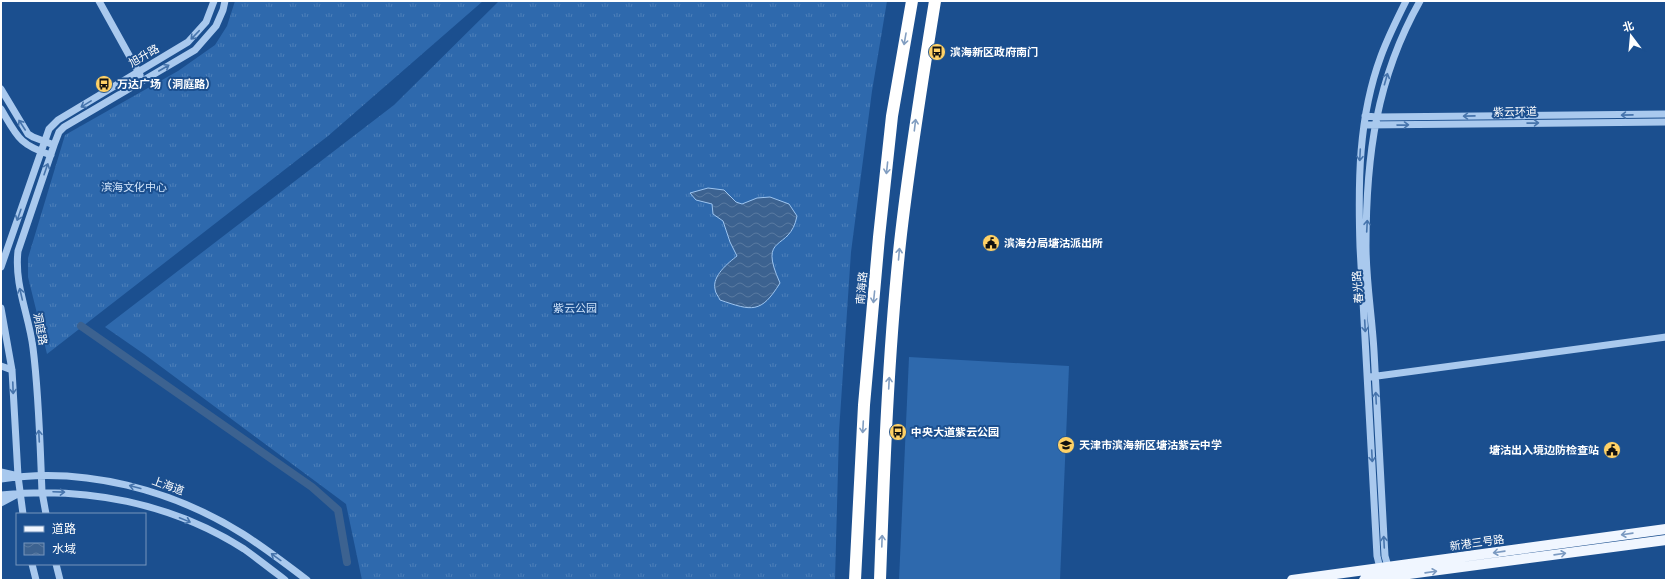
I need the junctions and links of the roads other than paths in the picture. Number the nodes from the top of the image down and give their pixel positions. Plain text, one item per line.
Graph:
1 (99, 1) edge
2 (214, 1) edge
3 (225, 1) edge
4 (912, 1) edge
5 (935, 1) edge
6 (1406, 1) edge
7 (1420, 1) edge
8 (139, 72) junction
9 (144, 80) junction
10 (1, 89) edge
11 (1, 109) edge
12 (1666, 114) edge
13 (1365, 116) junction
14 (1377, 117) junction
15 (1666, 122) edge
16 (1364, 125) junction
17 (1375, 125) junction
18 (43, 142) junction
19 (54, 145) junction
20 (40, 152) junction
21 (51, 155) junction
22 (1, 267) edge
23 (1, 308) edge
24 (3, 322) edge
25 (1666, 337) edge
26 (1, 366) edge
27 (12, 370) junction
28 (1371, 377) junction
29 (1, 472) edge
30 (42, 475) junction
31 (18, 476) junction
32 (1, 479) edge
33 (42, 492) junction
34 (20, 493) junction
35 (1, 495) edge
36 (1, 503) edge
37 (23, 513) edge
38 (46, 513) edge
39 (1666, 529) edge
40 (1666, 540) edge
41 (32, 565) edge
42 (56, 565) edge
43 (1386, 575) edge
44 (36, 580) edge
45 (60, 580) edge
46 (286, 580) edge
47 (307, 580) edge
48 (855, 580) edge
49 (880, 580) edge
50 (1292, 580) edge
51 (1364, 580) edge

1 - 8 street
2 -> 8 street, 旭升路
9 -> 3 street, 旭升路
4 -> 48 highway, 南海路
49 -> 5 highway
6 - 13 street, 春光路
14 -> 7 street, 春光路
8 - 9 street
8 -> 18 street, 旭升路
9 - 19 street, 旭升路
18 -> 10 street
11 - 20 street
12 -> 14 street, 紫云环道
13 - 14 street, 紫云环道
13 - 16 street, 春光路
14 - 17 street, 春光路
17 -> 15 street, 紫云环道
16 - 17 street, 紫云环道
16 -> 28 street, 春光路
28 -> 17 street, 春光路
18 - 19 street
18 - 20 street, 旭升路
19 - 21 street, 洞庭路
20 - 21 street
20 -> 22 street
30 -> 21 street, 洞庭路
23 - 24 street
24 - 27 street
25 - 28 street
26 - 27 street
27 -> 31 street
28 - 43 street, 春光路
29 - 31 street
30 - 31 street, 上海道
30 - 33 street, 洞庭路
47 -> 30 street, 上海道
31 - 32 street, 上海道
31 - 34 street
33 - 34 street
33 - 38 street, 洞庭路
33 -> 46 street
34 - 35 street
34 - 36 street
34 - 37 street
39 -> 43 main road, 新港三号路
43 -> 40 main road, 新港三号路
41 - 44 street
42 - 45 street
43 - 50 main road, 新港三号路
43 - 51 main road, 新港三号路

